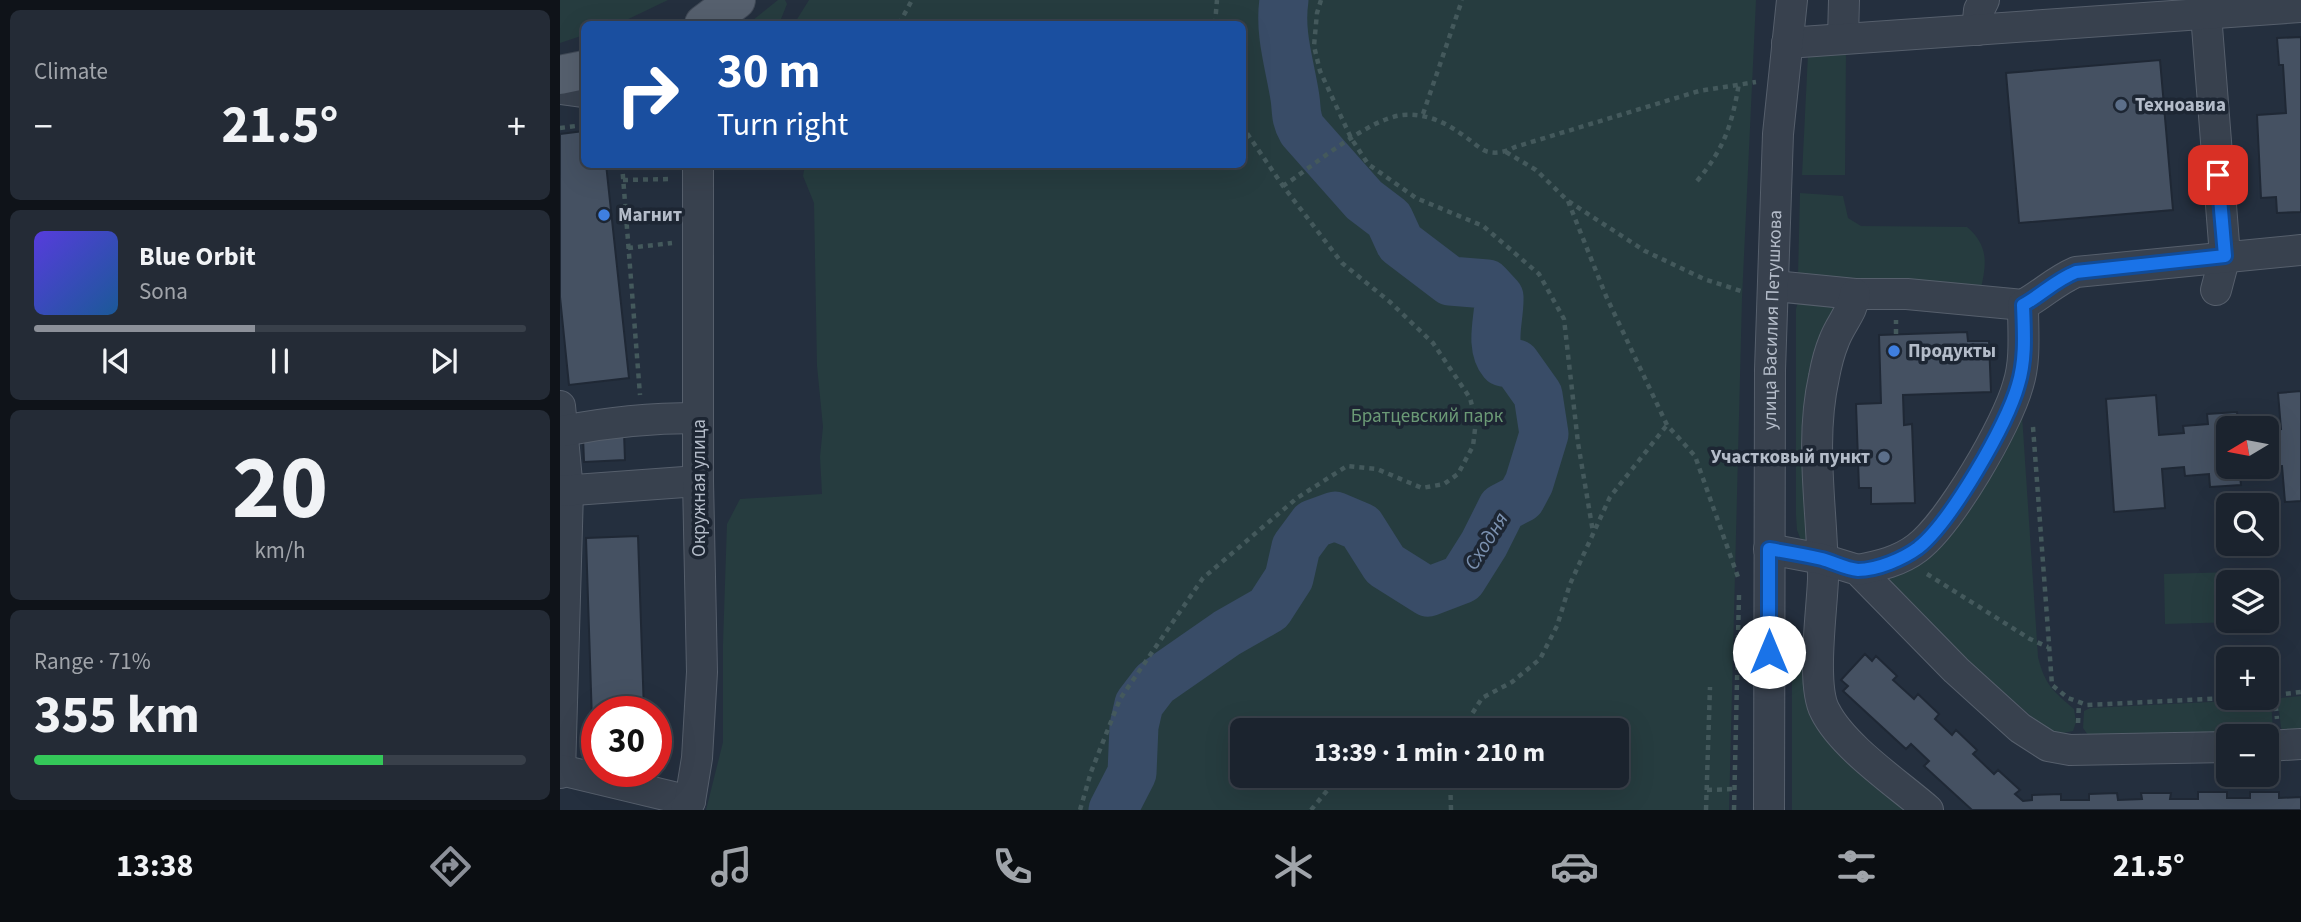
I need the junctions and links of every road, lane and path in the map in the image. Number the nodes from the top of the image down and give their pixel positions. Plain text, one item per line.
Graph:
1 (736, 0) edge
2 (912, 0) edge
3 (1217, 0) edge
4 (1321, 0) edge
5 (1462, 0) edge
6 (1792, 0) edge
7 (1844, 0) edge
8 (1984, 0) edge
9 (2301, 7) edge
10 (2206, 14) junction
11 (708, 21) edge
12 (901, 21) edge
13 (1215, 21) edge
14 (1977, 30) junction
15 (1843, 38) junction
16 (1787, 43) junction
17 (581, 71) edge
18 (560, 75) edge
19 (1756, 82) dead end
20 (1739, 83) junction
21 (560, 89) edge
22 (581, 92) edge
23 (1423, 114) junction
24 (581, 125) edge
25 (560, 128) edge
26 (1246, 132) edge
27 (1352, 138) junction
28 (1506, 152) junction
29 (622, 168) edge
30 (685, 172) edge
31 (623, 180) junction
32 (1697, 181) dead end
33 (1283, 186) junction
34 (1568, 201) junction
35 (673, 243) dead end
36 (628, 248) junction
37 (2301, 250) edge
38 (2225, 256) junction
39 (1761, 290) junction
40 (2216, 290) dead end
41 (1855, 293) junction
42 (2023, 305) junction
43 (698, 418) junction
44 (561, 419) edge
45 (645, 419) junction
46 (2034, 419) dead end
47 (1667, 425) junction
48 (698, 481) junction
49 (564, 491) edge
50 (1592, 531) junction
51 (1769, 549) junction
52 (1905, 556) junction
53 (1822, 559) junction
54 (1857, 570) junction
55 (1739, 580) dead end
56 (2048, 648) junction
57 (1710, 687) dead end
58 (2301, 692) edge
59 (2279, 695) edge
60 (2216, 699) edge
61 (1470, 718) edge
62 (2301, 744) edge
63 (2279, 745) edge
64 (2216, 747) edge
65 (560, 771) edge
66 (1329, 788) edge
67 (1450, 788) edge
68 (1734, 789) dead end
69 (1707, 790) junction
70 (688, 805) edge
71 (1080, 810) edge
72 (1311, 810) edge
73 (1451, 810) edge
74 (1706, 810) edge
75 (1769, 810) edge
76 (1928, 810) edge

1 - 11 main road
2 - 12 path
3 - 13 path
4 - 27 path
5 - 23 path
6 - 16 street, улица Василия Петушкова
7 - 15 street
8 - 14 street
9 - 10 street
10 - 14 street
10 - 38 street
14 - 15 street
15 - 16 street
16 - 39 street, улица Василия Петушкова
17 - 18 main road
19 - 20 path
20 - 28 path
20 - 32 path
21 - 22 street
23 - 27 path
23 - 28 path
24 - 25 path
26 - 33 path
27 - 33 path
27 - 50 path
28 - 34 path
29 - 31 path
30 - 31 path
30 - 43 street, Окружная улица
31 - 36 path
33 - 71 path
34 - 39 path
34 - 47 path
35 - 36 path
36 - 45 path
37 - 38 street
38 - 40 street
38 - 42 street
39 - 41 street
39 - 51 street, улица Василия Петушкова
41 - 42 street
41 - 53 street
42 - 52 street
43 - 45 street
43 - 48 street, Окружная улица
44 - 45 street
44 - 49 street
46 - 56 path
47 - 50 path
47 - 55 path
48 - 49 street
48 - 70 street, Окружная улица
49 - 65 street
50 - 61 path
51 - 53 street
51 - 75 street, улица Василия Петушкова
52 - 54 street
52 - 56 path
53 - 54 street
53 - 76 street
54 - 64 street
56 - 60 path
57 - 69 path
58 - 59 path
62 - 63 street
65 - 70 street
66 - 72 path
67 - 73 path
68 - 69 path
69 - 74 path

